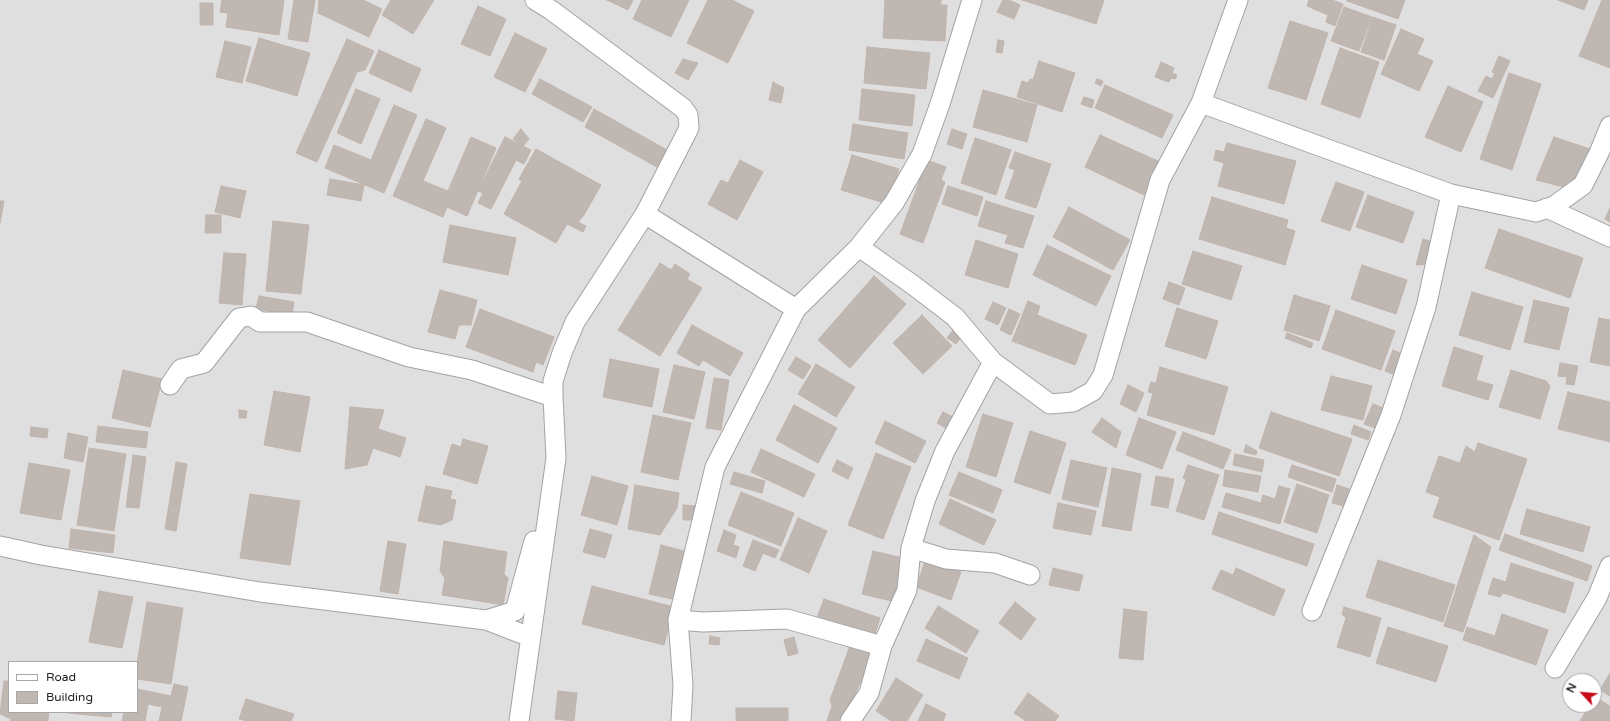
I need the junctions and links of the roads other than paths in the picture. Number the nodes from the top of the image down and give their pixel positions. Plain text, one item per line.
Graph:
1 (535, 0) edge
2 (972, 0) edge
3 (1238, 0) edge
4 (1201, 103) junction
5 (1610, 126) edge
6 (1451, 194) junction
7 (1547, 208) junction
8 (645, 214) junction
9 (1610, 237) edge
10 (859, 247) junction
11 (796, 309) junction
12 (993, 362) junction
13 (170, 385) dead end
14 (553, 397) junction
15 (556, 458) junction
16 (0, 546) edge
17 (911, 548) junction
18 (1610, 566) edge
19 (1030, 575) dead end
20 (1312, 611) dead end
21 (486, 620) junction
22 (678, 620) junction
23 (530, 637) junction
24 (882, 646) junction
25 (1555, 668) dead end
26 (519, 721) edge
27 (681, 721) edge
28 (850, 721) edge

1 - 8 street
2 - 10 street
3 - 4 street
4 - 6 street
4 - 12 street
5 - 7 street
6 - 7 street
6 - 20 street
7 - 9 street
8 - 11 street
8 - 14 street
10 - 11 street
10 - 12 street
11 - 22 street
12 - 17 street
13 - 14 street
14 - 15 street
15 - 21 street
15 - 23 street
16 - 21 street
17 - 19 street
17 - 24 street
18 - 25 street
21 - 23 street
22 - 24 street
22 - 27 street
23 - 26 street
24 - 28 street

